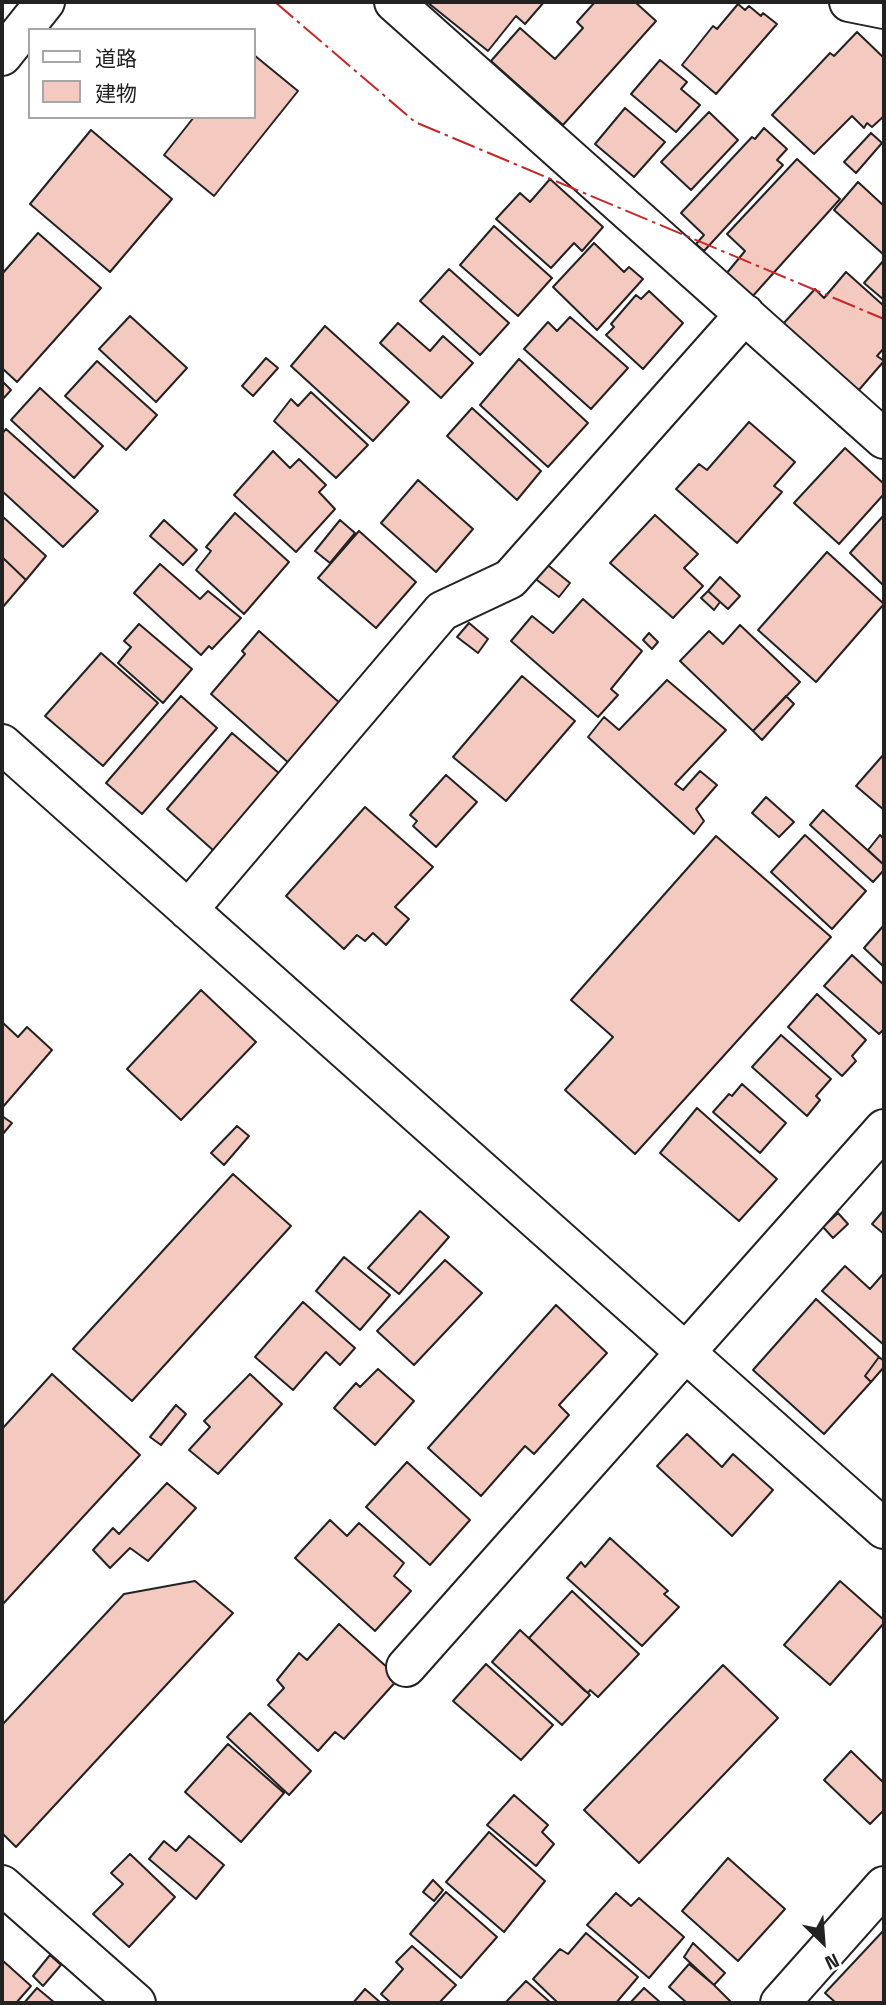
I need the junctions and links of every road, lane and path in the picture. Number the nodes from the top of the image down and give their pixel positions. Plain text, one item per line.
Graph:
1 (45, 2) edge
2 (394, 2) edge
3 (849, 2) edge
4 (884, 9) edge
5 (2, 56) edge
6 (745, 314) junction
7 (880, 427) edge
8 (2, 744) edge
9 (188, 910) junction
10 (884, 1129) edge
11 (685, 1352) junction
12 (884, 1529) edge
13 (406, 1667) dead end
14 (884, 1886) edge
15 (4, 1891) edge
16 (136, 2003) edge
17 (780, 2003) edge

1 - 5 street
2 - 6 street
3 - 4 street
6 - 7 street
6 - 9 street
8 - 9 street
9 - 11 street
10 - 11 street
11 - 12 street
11 - 13 street
14 - 17 street
15 - 16 street

